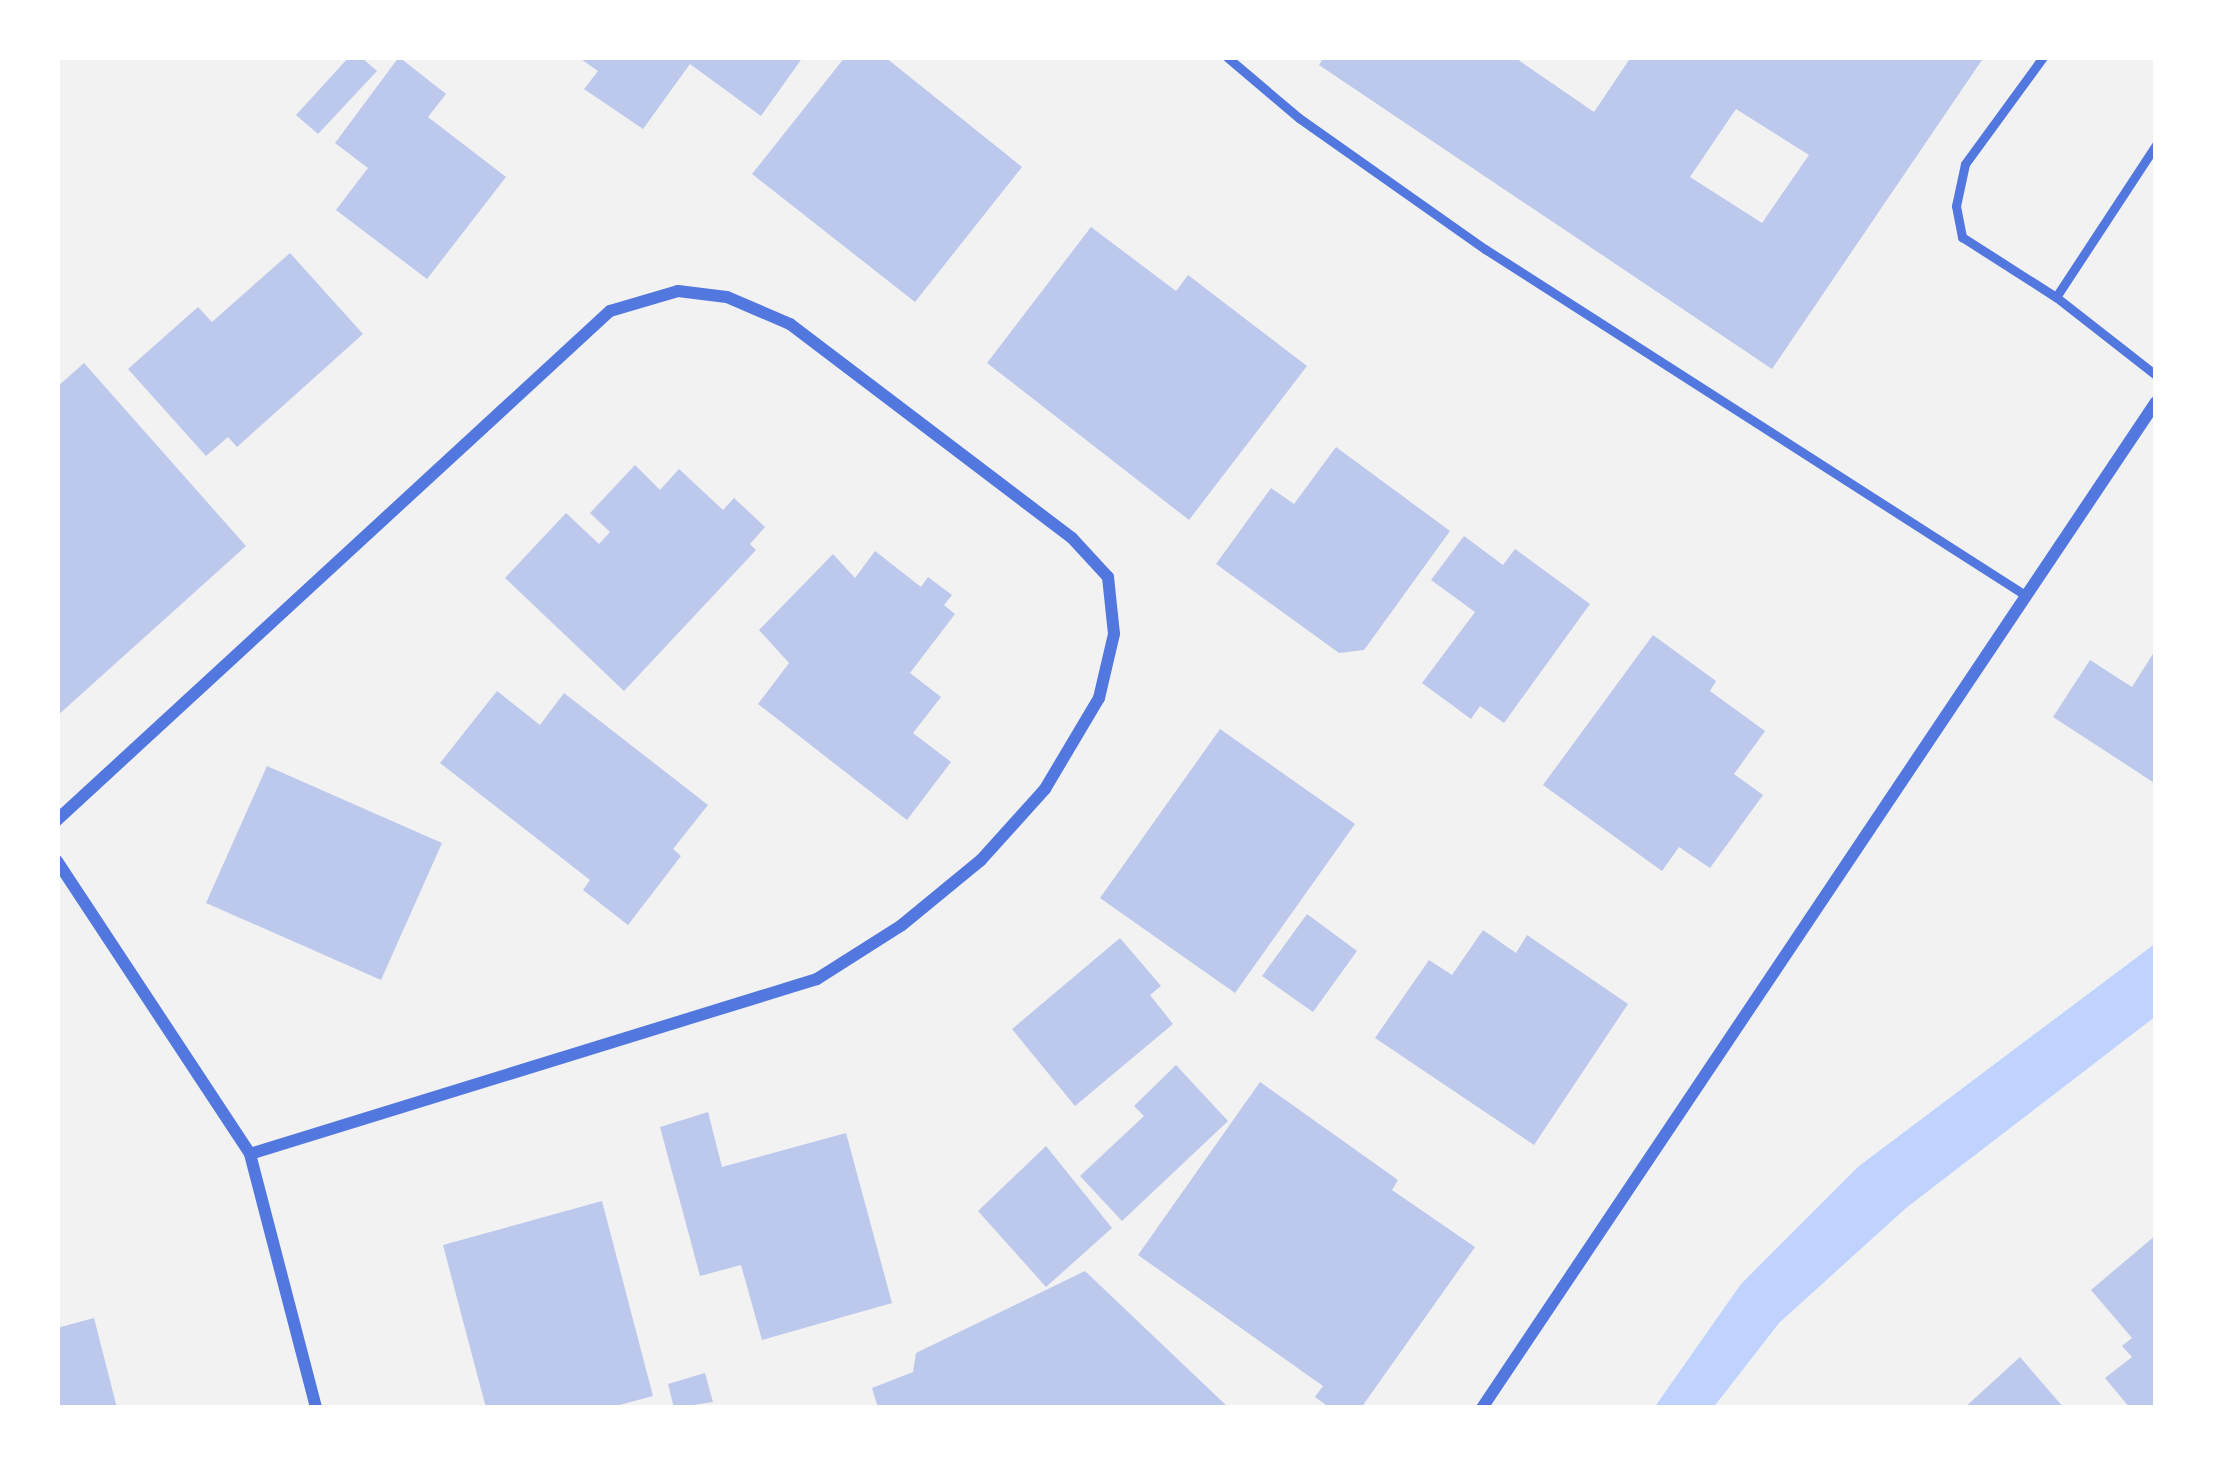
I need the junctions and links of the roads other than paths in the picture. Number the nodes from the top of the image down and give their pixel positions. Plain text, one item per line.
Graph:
1 (1227, 57) edge
2 (2043, 57) edge
3 (2156, 145) edge
4 (2056, 297) junction
5 (2156, 375) edge
6 (2156, 402) edge
7 (2025, 595) junction
8 (57, 820) edge
9 (57, 861) edge
10 (250, 1154) junction
11 (316, 1408) edge
12 (1482, 1408) edge

1 - 7 lane
2 - 4 lane
3 - 4 lane
4 - 5 lane
6 - 7 street
7 - 12 street
8 - 10 street
9 - 10 street
10 - 11 street

